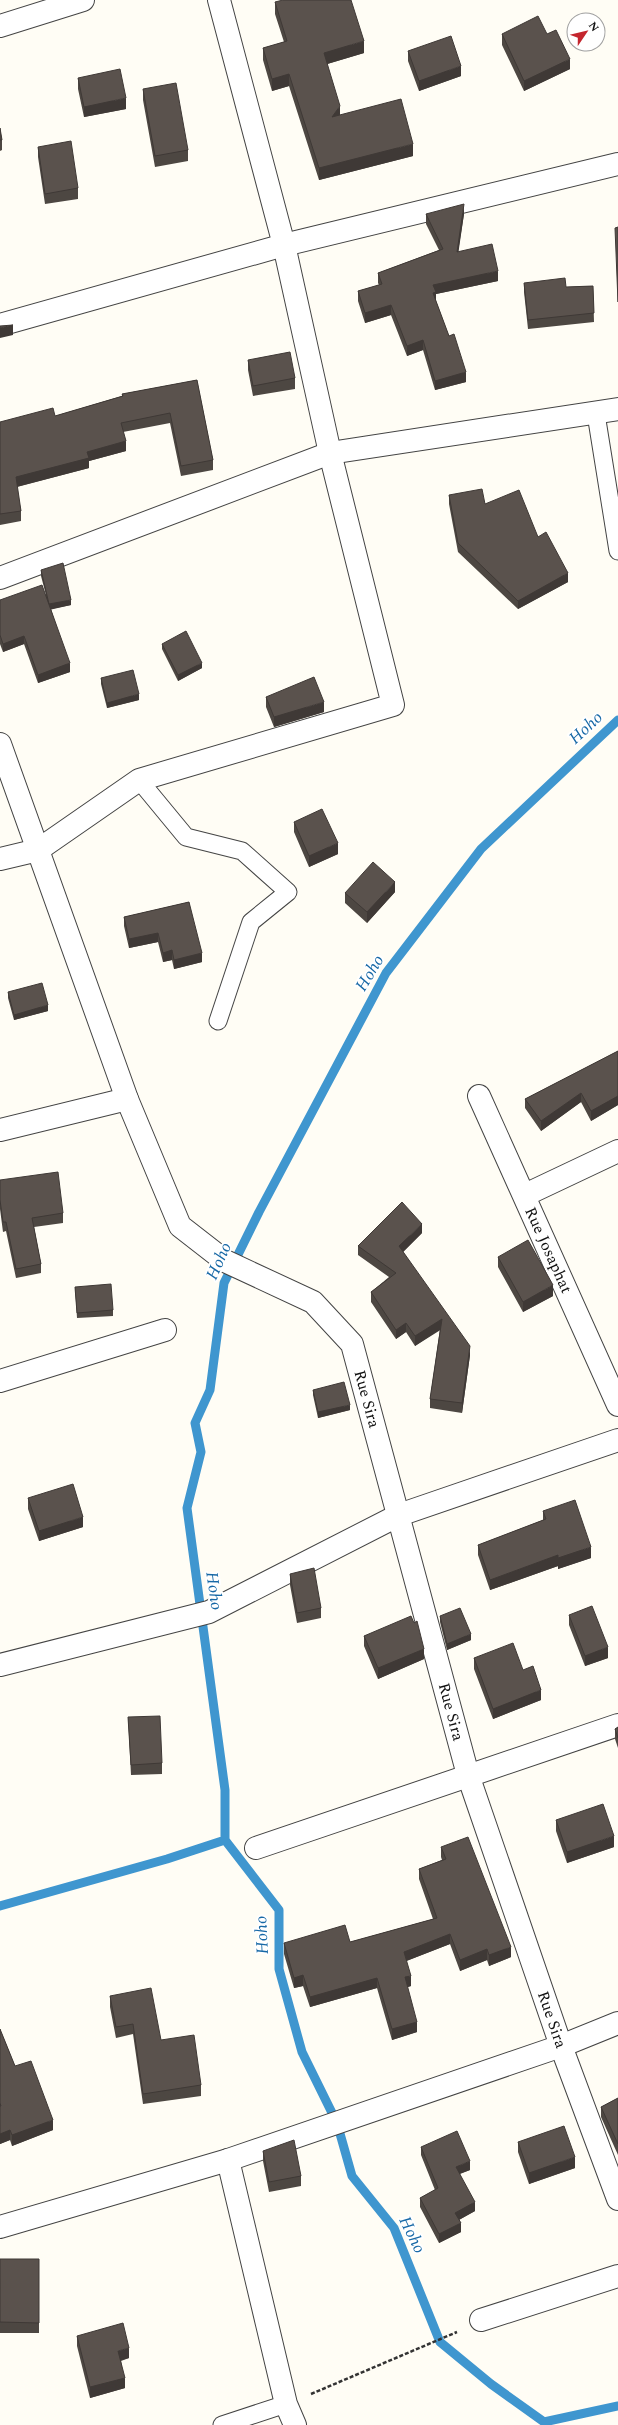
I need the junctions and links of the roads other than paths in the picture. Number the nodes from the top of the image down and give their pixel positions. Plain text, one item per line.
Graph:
1 (83, 0) edge
2 (219, 0) edge
3 (0, 26) edge
4 (618, 164) edge
5 (284, 245) junction
6 (0, 325) edge
7 (618, 409) edge
8 (596, 414) junction
9 (330, 453) junction
10 (618, 551) edge
11 (0, 578) edge
12 (0, 744) edge
13 (139, 780) junction
14 (38, 850) junction
15 (0, 860) edge
16 (218, 1021) dead end
17 (479, 1096) dead end
18 (127, 1099) junction
19 (0, 1130) edge
20 (618, 1151) edge
21 (525, 1195) junction
22 (165, 1330) dead end
23 (0, 1381) edge
24 (618, 1404) edge
25 (618, 1440) edge
26 (399, 1515) junction
27 (0, 1665) edge
28 (618, 1724) edge
29 (468, 1775) junction
30 (256, 1848) dead end
31 (618, 2023) edge
32 (561, 2046) junction
33 (228, 2160) junction
34 (618, 2199) edge
35 (0, 2227) edge
36 (618, 2276) edge
37 (481, 2320) road end
38 (286, 2404) junction
39 (222, 2425) edge
40 (295, 2425) edge

1 - 3 street
2 - 5 street
4 - 5 street
5 - 6 street
5 - 9 street
7 - 8 street
8 - 9 street
8 - 10 lane
9 - 11 street
9 - 13 street
12 - 14 street, Rue Sira
13 - 14 street
13 - 16 lane
14 - 15 street
14 - 18 street, Rue Sira
17 - 21 street, Rue Josaphat
18 - 19 street
18 - 26 street, Rue Sira
20 - 21 street
21 - 24 street, Rue Josaphat
22 - 23 street
25 - 26 street
26 - 27 street
26 - 29 street, Rue Sira
28 - 29 street
29 - 30 street
29 - 32 street, Rue Sira
31 - 32 street
32 - 33 street
32 - 34 street, Rue Sira
33 - 35 street
33 - 38 street
36 - 37 street
38 - 39 lane
38 - 40 street

